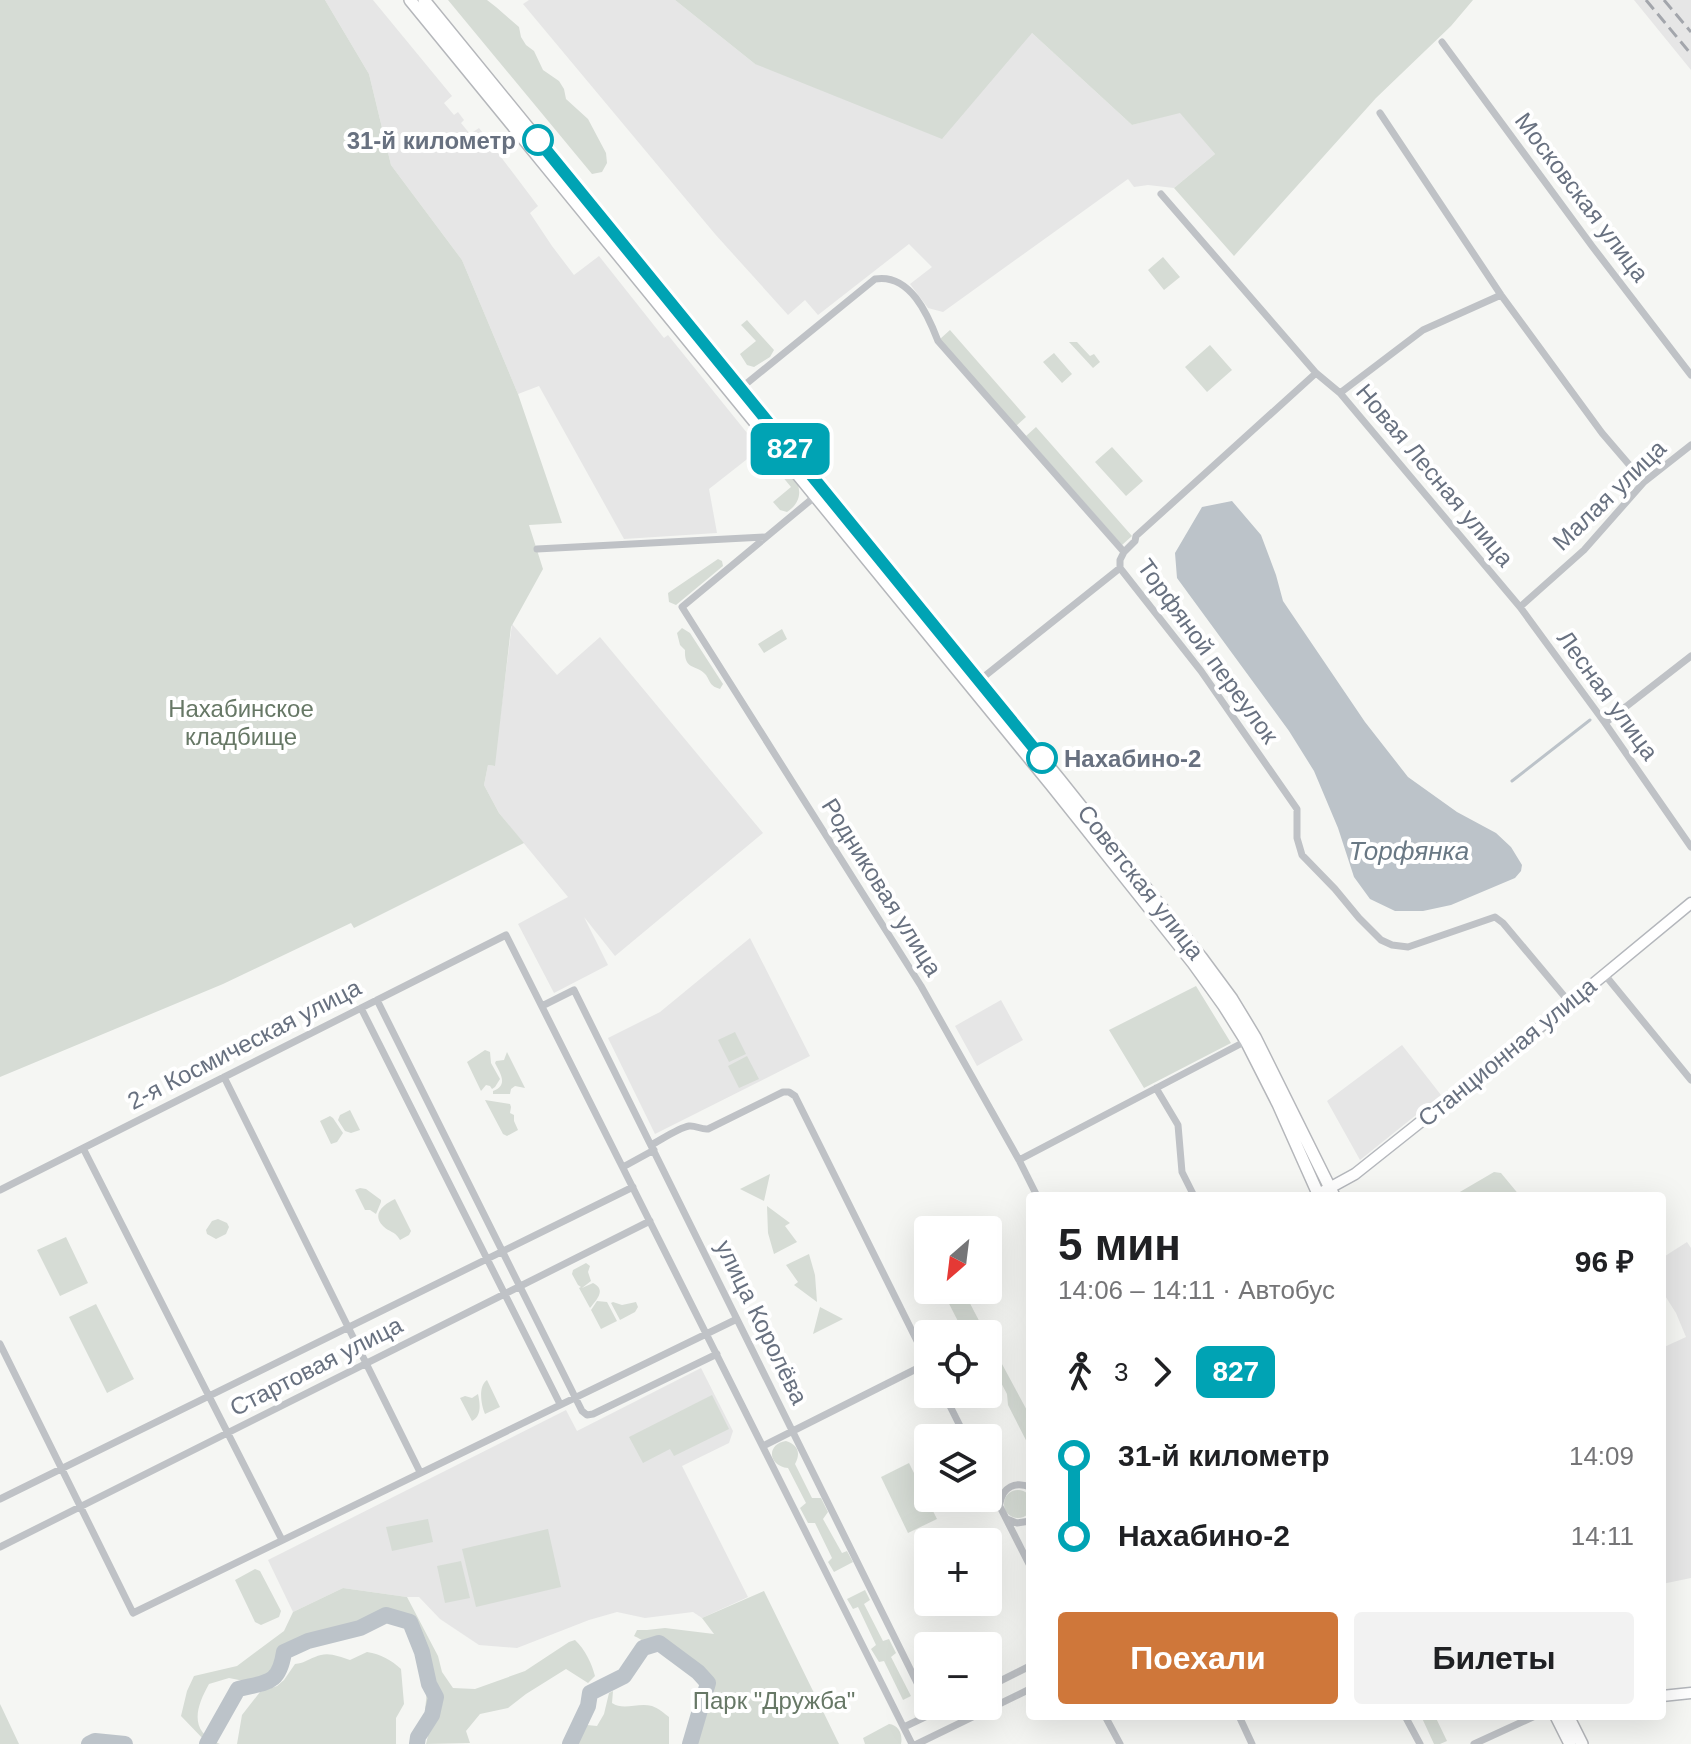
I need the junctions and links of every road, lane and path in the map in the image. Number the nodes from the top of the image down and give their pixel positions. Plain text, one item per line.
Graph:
1 (410, 0) edge
2 (424, 0) edge
3 (1442, 42) dead end
4 (1380, 113) dead end
5 (1161, 194) dead end
6 (1501, 295) junction
7 (1316, 373) junction
8 (1691, 375) edge
9 (741, 388) junction
10 (1340, 393) junction
11 (1691, 445) edge
12 (1644, 482) junction
13 (819, 493) junction
14 (767, 537) junction
15 (537, 549) dead end
16 (1124, 552) junction
17 (1120, 568) junction
18 (1520, 607) junction
19 (1691, 656) edge
20 (975, 683) junction
21 (1605, 723) junction
22 (1691, 847) edge
23 (1691, 903) edge
24 (1605, 975) junction
25 (377, 1000) junction
26 (1570, 1003) junction
27 (542, 1006) junction
28 (361, 1008) junction
29 (1246, 1041) junction
30 (224, 1077) junction
31 (1691, 1080) edge
32 (1156, 1088) junction
33 (83, 1148) junction
34 (652, 1148) junction
35 (1019, 1160) junction
36 (623, 1167) junction
37 (633, 1187) junction
38 (0, 1190) edge
39 (1035, 1192) edge
40 (1192, 1192) edge
41 (1318, 1192) edge
42 (1332, 1192) edge
43 (650, 1221) junction
44 (502, 1251) junction
45 (487, 1259) junction
46 (520, 1287) junction
47 (505, 1294) junction
48 (737, 1319) junction
49 (348, 1327) junction
50 (706, 1334) junction
51 (914, 1335) edge
52 (0, 1344) edge
53 (717, 1354) junction
54 (366, 1364) junction
55 (914, 1370) edge
56 (209, 1396) junction
57 (575, 1397) junction
58 (560, 1404) junction
59 (793, 1431) junction
60 (228, 1433) junction
61 (763, 1446) junction
62 (62, 1468) junction
63 (420, 1472) junction
64 (1026, 1486) edge
65 (1002, 1496) edge
66 (0, 1499) edge
67 (81, 1507) junction
68 (1002, 1511) edge
69 (1005, 1518) junction
70 (1026, 1522) edge
71 (282, 1540) junction
72 (0, 1547) edge
73 (1026, 1558) edge
74 (1026, 1668) edge
75 (914, 1676) edge
76 (1002, 1680) edge
77 (1026, 1691) edge
78 (1691, 1693) edge
79 (1666, 1696) edge
80 (914, 1720) edge
81 (1107, 1720) edge
82 (1241, 1720) edge
83 (1407, 1720) edge
84 (1526, 1720) edge
85 (1558, 1720) edge
86 (1570, 1720) edge
87 (904, 1727) junction
88 (914, 1744) edge
89 (1120, 1744) edge
90 (1252, 1744) edge
91 (1420, 1744) edge
92 (1474, 1744) edge
93 (1570, 1744) edge
94 (1582, 1744) edge

1 - 13 main road, Советская улица
2 - 9 main road, Советская улица
3 - 8 street, Московская улица
4 - 6 street
5 - 7 street, Новая Лесная улица
6 - 10 street
6 - 12 street
7 - 10 street, Новая Лесная улица
7 - 16 street
9 - 13 main road, Советская улица
9 - 16 street, Торфяной переулок
10 - 18 street, Новая Лесная улица
11 - 12 street, Малая улица
12 - 18 street, Малая улица
13 - 14 street
13 - 20 main road, Советская улица
14 - 15 street
14 - 35 street, Родниковая улица
16 - 17 street, Торфяной переулок
17 - 20 street
17 - 26 street, Торфяной переулок
18 - 21 street, Лесная улица
19 - 21 street
20 - 29 main road, Советская улица
20 - 42 main road, Советская улица
21 - 22 street, Лесная улица
23 - 24 main road, Станционная улица
24 - 26 main road, Станционная улица
24 - 31 street
25 - 27 street, 2-я Космическая улица
25 - 28 street, 2-я Космическая улица
25 - 44 street
26 - 42 main road, Станционная улица
27 - 34 street, улица Королёва
27 - 36 street
28 - 30 street, 2-я Космическая улица
28 - 45 street
29 - 32 street
29 - 41 main road, Советская улица
30 - 33 street, 2-я Космическая улица
30 - 49 street
32 - 35 street
32 - 40 street
33 - 38 street, 2-я Космическая улица
33 - 56 street
34 - 36 street
34 - 48 street, улица Королёва
34 - 51 street
35 - 39 street, Родниковая улица
36 - 37 street
37 - 43 street
37 - 44 street, Стартовая улица
43 - 46 street, Стартовая улица
43 - 50 street
44 - 45 street, Стартовая улица
44 - 46 street
45 - 47 street
45 - 49 street, Стартовая улица
46 - 47 street, Стартовая улица
46 - 57 street
47 - 54 street, Стартовая улица
47 - 58 street
48 - 50 street
48 - 59 street, улица Королёва
49 - 54 street
49 - 56 street, Стартовая улица
50 - 53 street
50 - 57 street
52 - 62 street
53 - 57 street
53 - 61 street
54 - 60 street, Стартовая улица
54 - 63 street
55 - 59 street
56 - 60 street
56 - 62 street, Стартовая улица
57 - 58 street
58 - 63 street
59 - 61 street
59 - 75 street, улица Королёва
60 - 67 street, Стартовая улица
60 - 71 street
61 - 87 street
62 - 66 street, Стартовая улица
62 - 67 street
63 - 71 street
64 - 65 street
67 - 71 street
67 - 72 street, Стартовая улица
68 - 69 street
69 - 70 street
69 - 73 street
74 - 76 street
77 - 88 street
78 - 79 main road
80 - 87 street
81 - 89 street
82 - 90 street
83 - 91 street
84 - 92 street
85 - 93 main road
86 - 94 main road
87 - 88 street

